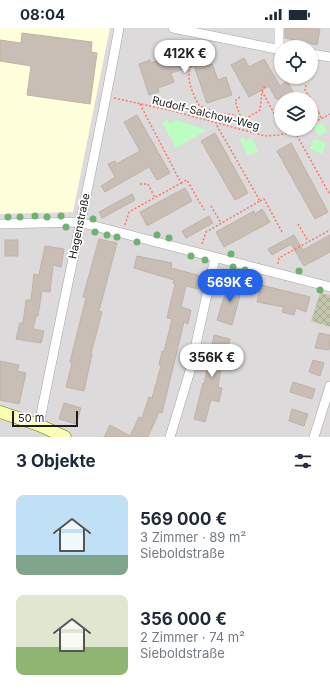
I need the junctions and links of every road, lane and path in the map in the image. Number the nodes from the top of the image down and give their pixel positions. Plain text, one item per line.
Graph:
1 (119, 28) edge
2 (173, 28) edge
3 (279, 28) edge
4 (280, 40) edge
5 (274, 49) edge
6 (318, 55) edge
7 (330, 57) edge
8 (191, 66) dead end
9 (306, 85) dead end
10 (265, 86) dead end
11 (262, 91) junction
12 (307, 92) edge
13 (106, 97) junction
14 (240, 97) dead end
15 (140, 104) junction
16 (274, 113) edge
17 (319, 113) edge
18 (330, 114) edge
19 (321, 118) junction
20 (318, 120) edge
21 (242, 121) junction
22 (216, 124) junction
23 (250, 132) junction
24 (274, 136) edge
25 (296, 136) edge
26 (181, 183) junction
27 (140, 184) dead end
28 (330, 195) edge
29 (156, 198) junction
30 (260, 201) junction
31 (211, 206) dead end
32 (204, 210) dead end
33 (79, 222) junction
34 (221, 223) junction
35 (0, 224) edge
36 (298, 224) dead end
37 (330, 230) edge
38 (282, 232) dead end
39 (123, 233) junction
40 (308, 242) junction
41 (199, 253) junction
42 (215, 258) junction
43 (276, 273) junction
44 (330, 287) edge
45 (330, 386) edge
46 (0, 412) edge
47 (40, 425) junction
48 (65, 437) edge
49 (170, 437) edge
50 (314, 437) edge

1 - 13 street, Hagenstraße
2 - 5 street
3 - 4 street
6 - 7 street
8 - 21 path
9 - 12 path
10 - 11 path
11 - 16 path
11 - 21 path
13 - 15 path, Rudolf-Salchow-Weg
13 - 33 street, Hagenstraße
14 - 21 path
15 - 22 path, Rudolf-Salchow-Weg
15 - 26 path
17 - 19 path
18 - 19 path
19 - 20 path
21 - 23 path
22 - 23 path, Rudolf-Salchow-Weg
22 - 30 path
23 - 24 path, Rudolf-Salchow-Weg
25 - 28 path
26 - 29 path
26 - 32 path
27 - 29 path
29 - 39 path
30 - 34 path
30 - 38 path
31 - 34 path
33 - 35 street
33 - 39 street
33 - 47 street, Hagenstraße
34 - 41 path
36 - 40 path
37 - 40 path
39 - 41 street
40 - 43 path
41 - 42 street
42 - 43 street
42 - 49 street
43 - 44 street
45 - 50 street
46 - 47 main road
47 - 48 main road

